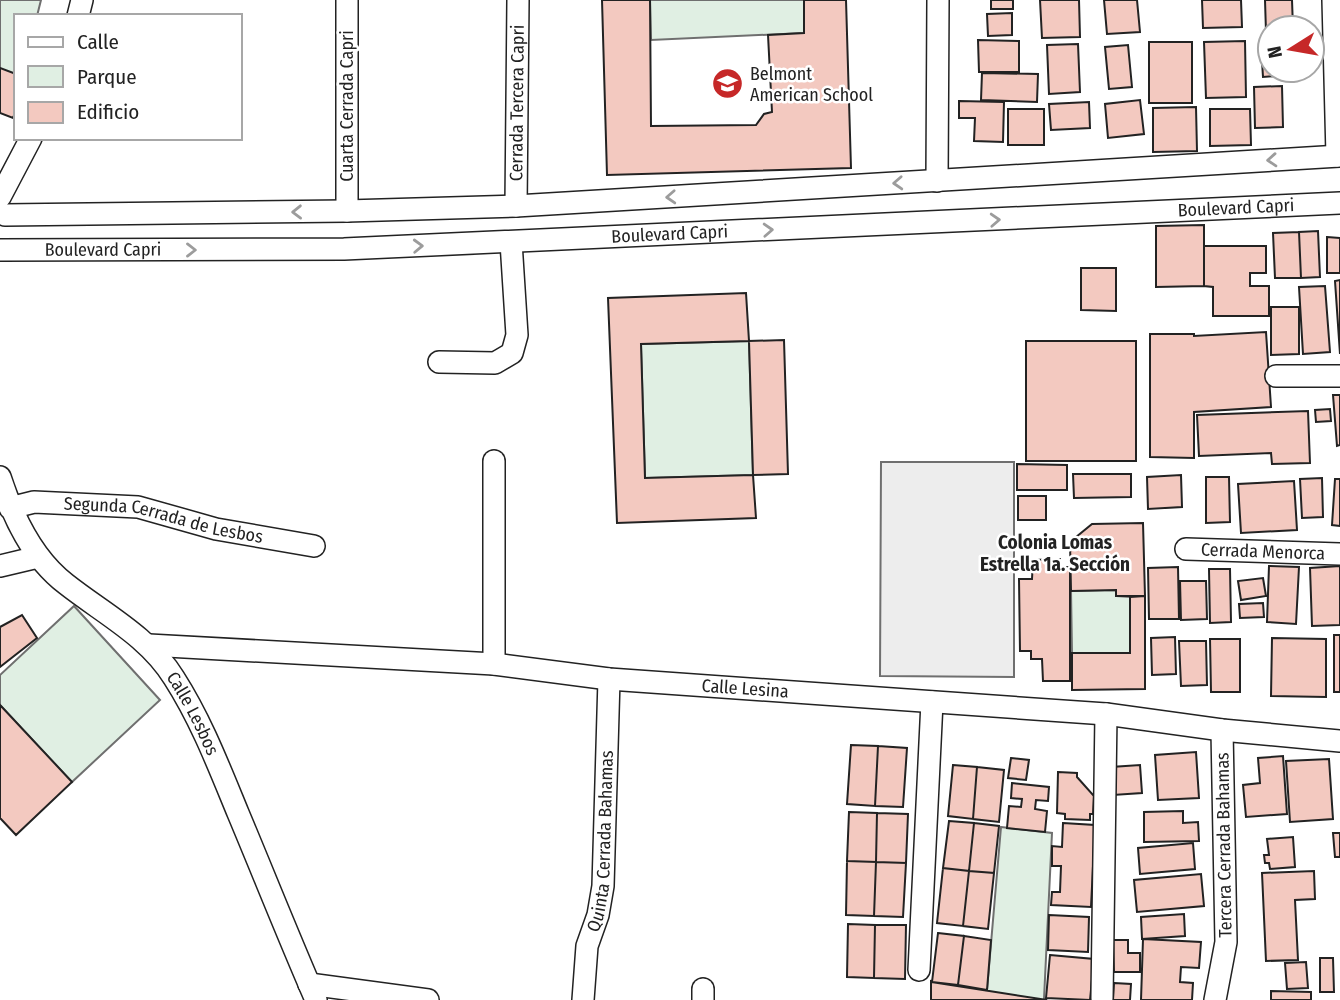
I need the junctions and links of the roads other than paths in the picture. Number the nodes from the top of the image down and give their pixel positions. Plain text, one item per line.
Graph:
1 (347, 0) edge
2 (518, 0) edge
3 (938, 0) edge
4 (1333, 0) edge
5 (30, 140) edge
6 (1339, 156) edge
7 (937, 181) junction
8 (1340, 202) edge
9 (2, 205) edge
10 (516, 206) junction
11 (347, 211) junction
12 (511, 242) junction
13 (0, 249) edge
14 (439, 362) dead end
15 (1276, 376) dead end
16 (1340, 376) edge
17 (494, 461) dead end
18 (0, 477) edge
19 (10, 508) junction
20 (314, 547) dead end
21 (1186, 549) dead end
22 (1340, 554) edge
23 (38, 557) junction
24 (0, 566) edge
25 (149, 645) junction
26 (494, 664) junction
27 (609, 679) junction
28 (932, 702) junction
29 (1106, 714) junction
30 (1222, 730) junction
31 (1340, 741) edge
32 (919, 970) dead end
33 (313, 992) edge
34 (1102, 998) dead end
35 (428, 1000) edge
36 (583, 1000) edge
37 (1215, 1000) edge

1 - 11 street, Cuarta Cerrada Capri
2 - 10 street, Cerrada Tercera Capri
3 - 7 street
4 - 6 street
5 - 9 street
6 -> 7 street, Boulevard Capri
7 -> 10 street, Boulevard Capri
12 -> 8 street, Boulevard Capri
11 -> 9 street, Boulevard Capri
9 - 13 street
10 - 11 street, Boulevard Capri
13 -> 12 street, Boulevard Capri
12 - 14 street
15 - 16 street
17 - 26 street
18 - 19 street, Calle Lesbos
19 - 20 street, Segunda Cerrada de Lesbos
19 - 23 street, Calle Lesbos
21 - 22 street, Cerrada Menorca
23 - 24 street
23 - 25 street, Calle Lesbos
25 - 26 street, Calle Lesina
25 - 33 street, Calle Lesbos
26 - 27 street, Calle Lesina
27 - 28 street, Calle Lesina
27 - 36 street, Quinta Cerrada Bahamas
28 - 29 street, Calle Lesina
28 - 32 street
29 - 30 street, Calle Lesina
29 - 34 street
30 - 31 street, Calle Lesina
30 - 37 street, Tercera Cerrada Bahamas
33 - 35 street

